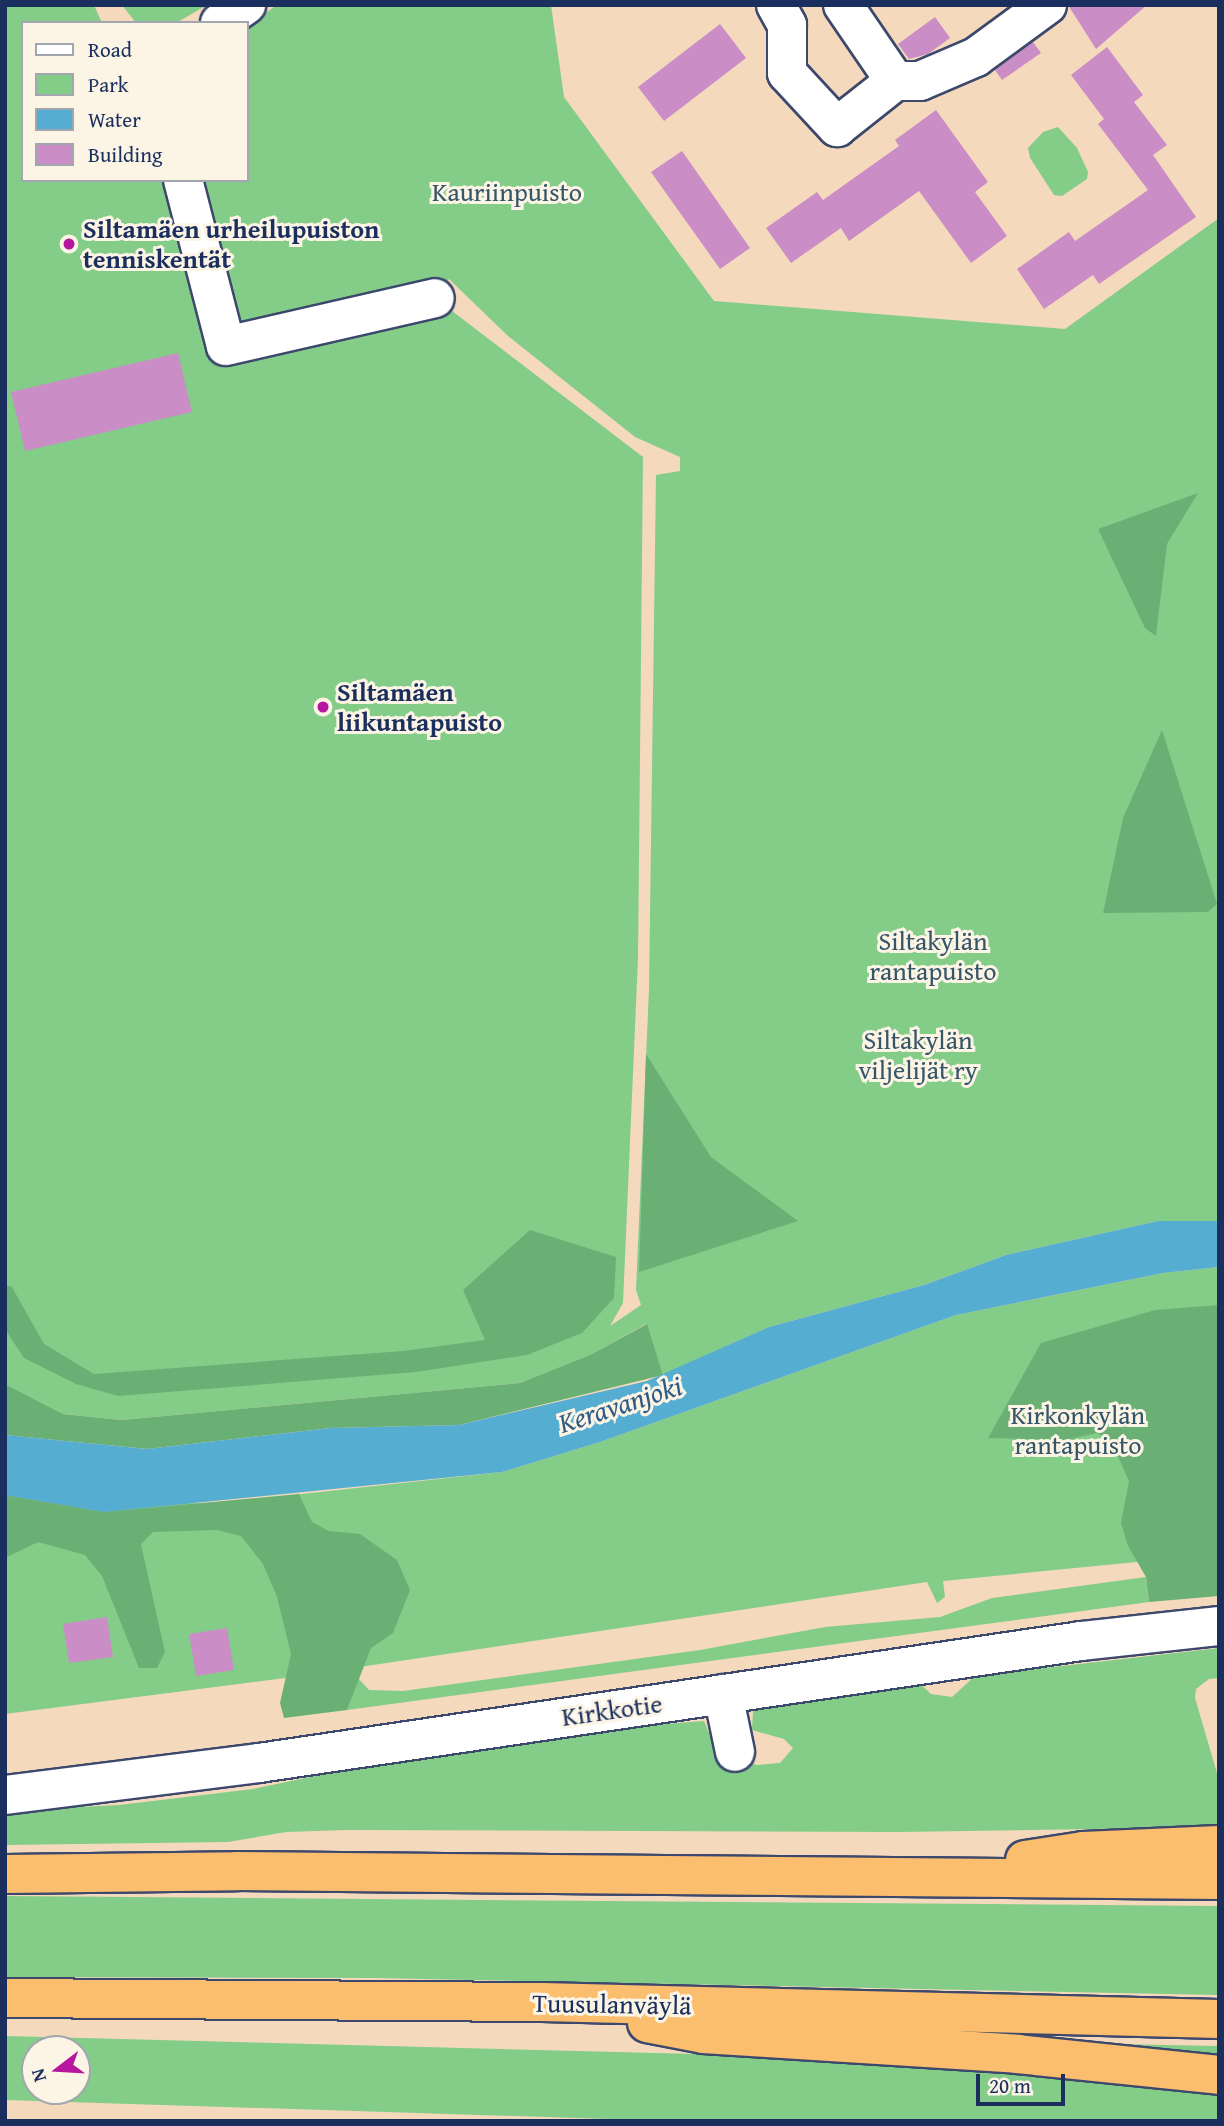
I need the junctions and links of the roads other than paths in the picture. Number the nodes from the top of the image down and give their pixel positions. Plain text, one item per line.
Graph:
1 (246, 5) edge
2 (776, 5) edge
3 (843, 5) edge
4 (1047, 5) edge
5 (223, 21) edge
6 (895, 81) junction
7 (184, 182) edge
8 (435, 298) dead end
9 (1219, 1626) edge
10 (723, 1694) junction
11 (734, 1752) dead end
12 (5, 1794) edge
13 (1219, 1846) edge
14 (5, 1874) edge
15 (916, 1878) junction
16 (1219, 1880) edge
17 (5, 1998) edge
18 (542, 2002) junction
19 (1219, 2019) edge
20 (1219, 2075) edge

1 - 5 street
2 - 6 street
3 - 6 street
4 - 6 street
7 - 8 street
9 - 10 street, Kirkkotie
10 - 11 street
10 - 12 street, Kirkkotie
13 - 15 highway
14 - 15 highway
15 - 16 highway
17 - 18 highway, Tuusulanväylä
18 - 19 highway, Tuusulanväylä
18 - 20 highway

